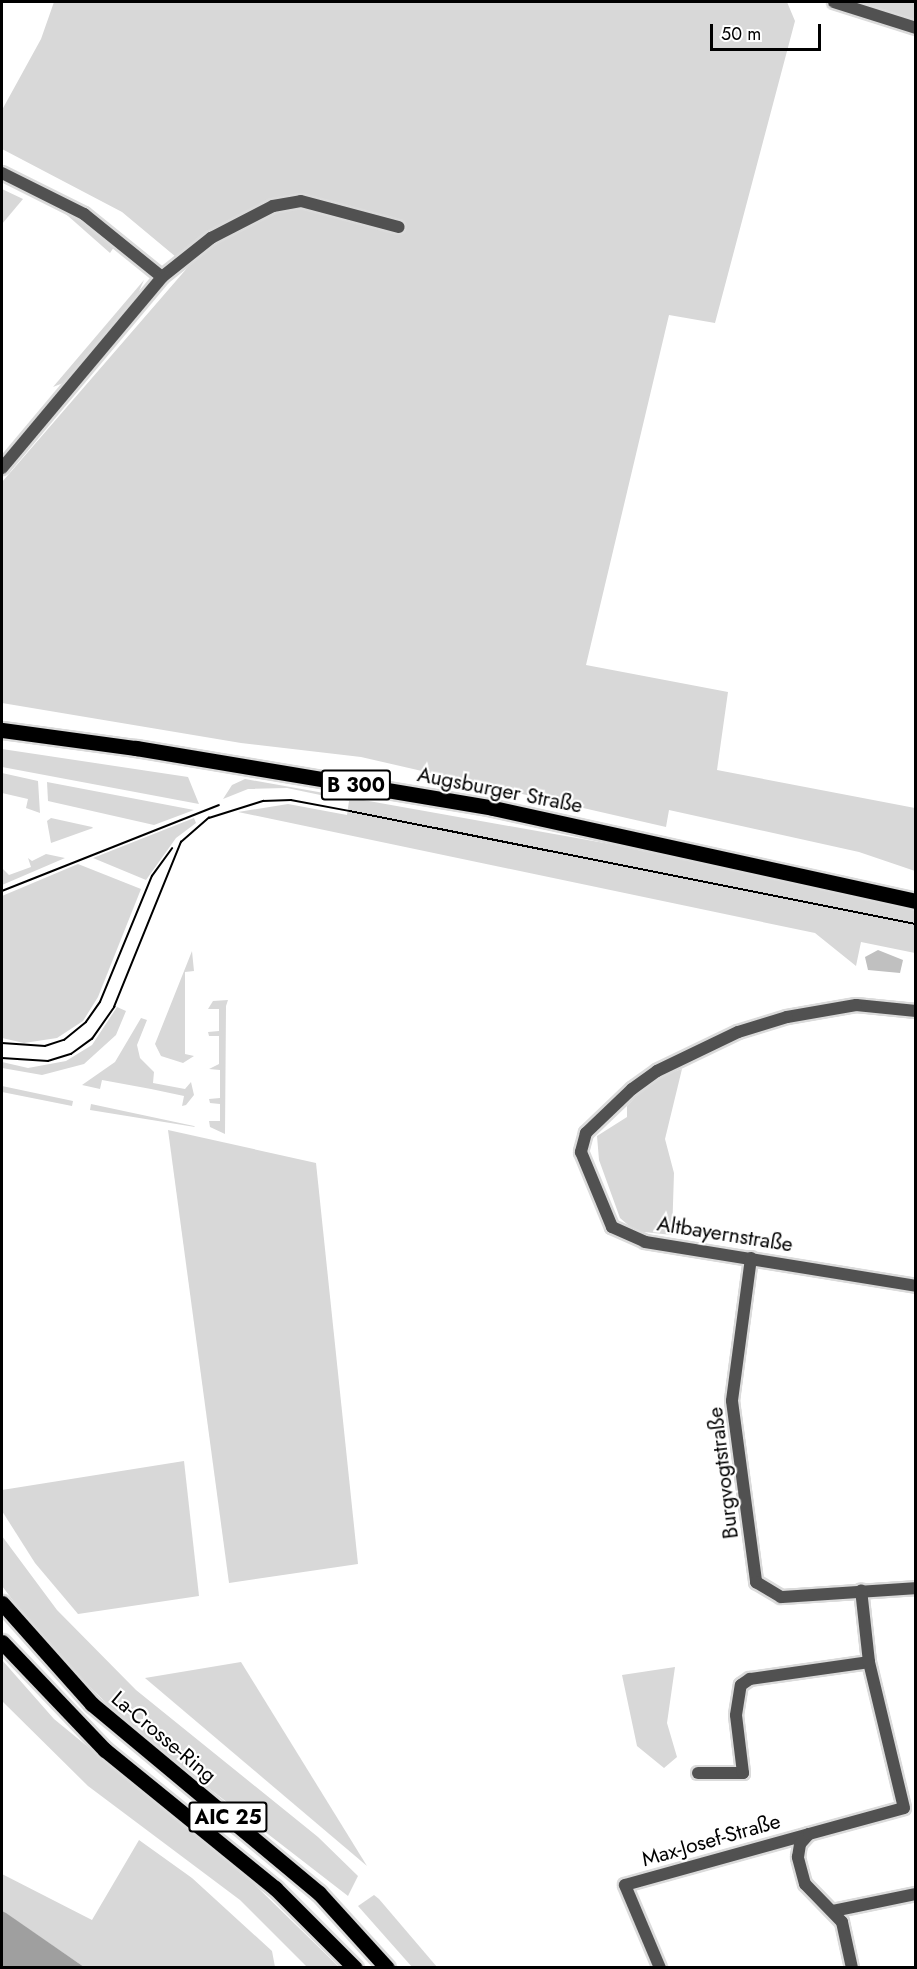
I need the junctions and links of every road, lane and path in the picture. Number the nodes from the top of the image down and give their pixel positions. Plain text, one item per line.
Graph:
1 (834, 2) edge
2 (915, 28) edge
3 (2, 173) edge
4 (399, 227) dead end
5 (162, 277) junction
6 (2, 468) edge
7 (2, 730) edge
8 (915, 901) edge
9 (915, 1011) edge
10 (752, 1258) junction
11 (915, 1286) edge
12 (915, 1588) edge
13 (861, 1590) junction
14 (2, 1604) edge
15 (2, 1642) edge
16 (869, 1662) junction
17 (698, 1773) dead end
18 (809, 1834) junction
19 (915, 1894) edge
20 (833, 1911) junction
21 (355, 1968) edge
22 (387, 1968) edge
23 (660, 1968) edge
24 (852, 1968) edge

1 - 2 street
3 - 5 street
4 - 5 street
5 - 6 street
7 - 8 main road, Augsburger Straße / B 300
9 - 10 street, Altbayernstraße
10 - 11 street, Altbayernstraße
10 - 13 street, Burgvogtstraße
12 - 13 street
13 - 16 street, Max-Josef-Straße
14 - 22 main road, La-Crosse-Ring / AIC 25
15 - 21 main road, AIC 25
16 - 17 street
16 - 18 street, Max-Josef-Straße
18 - 20 street, Max-Josef-Straße
18 - 23 street, Max-Josef-Straße
19 - 20 street
20 - 24 street, Max-Josef-Straße

